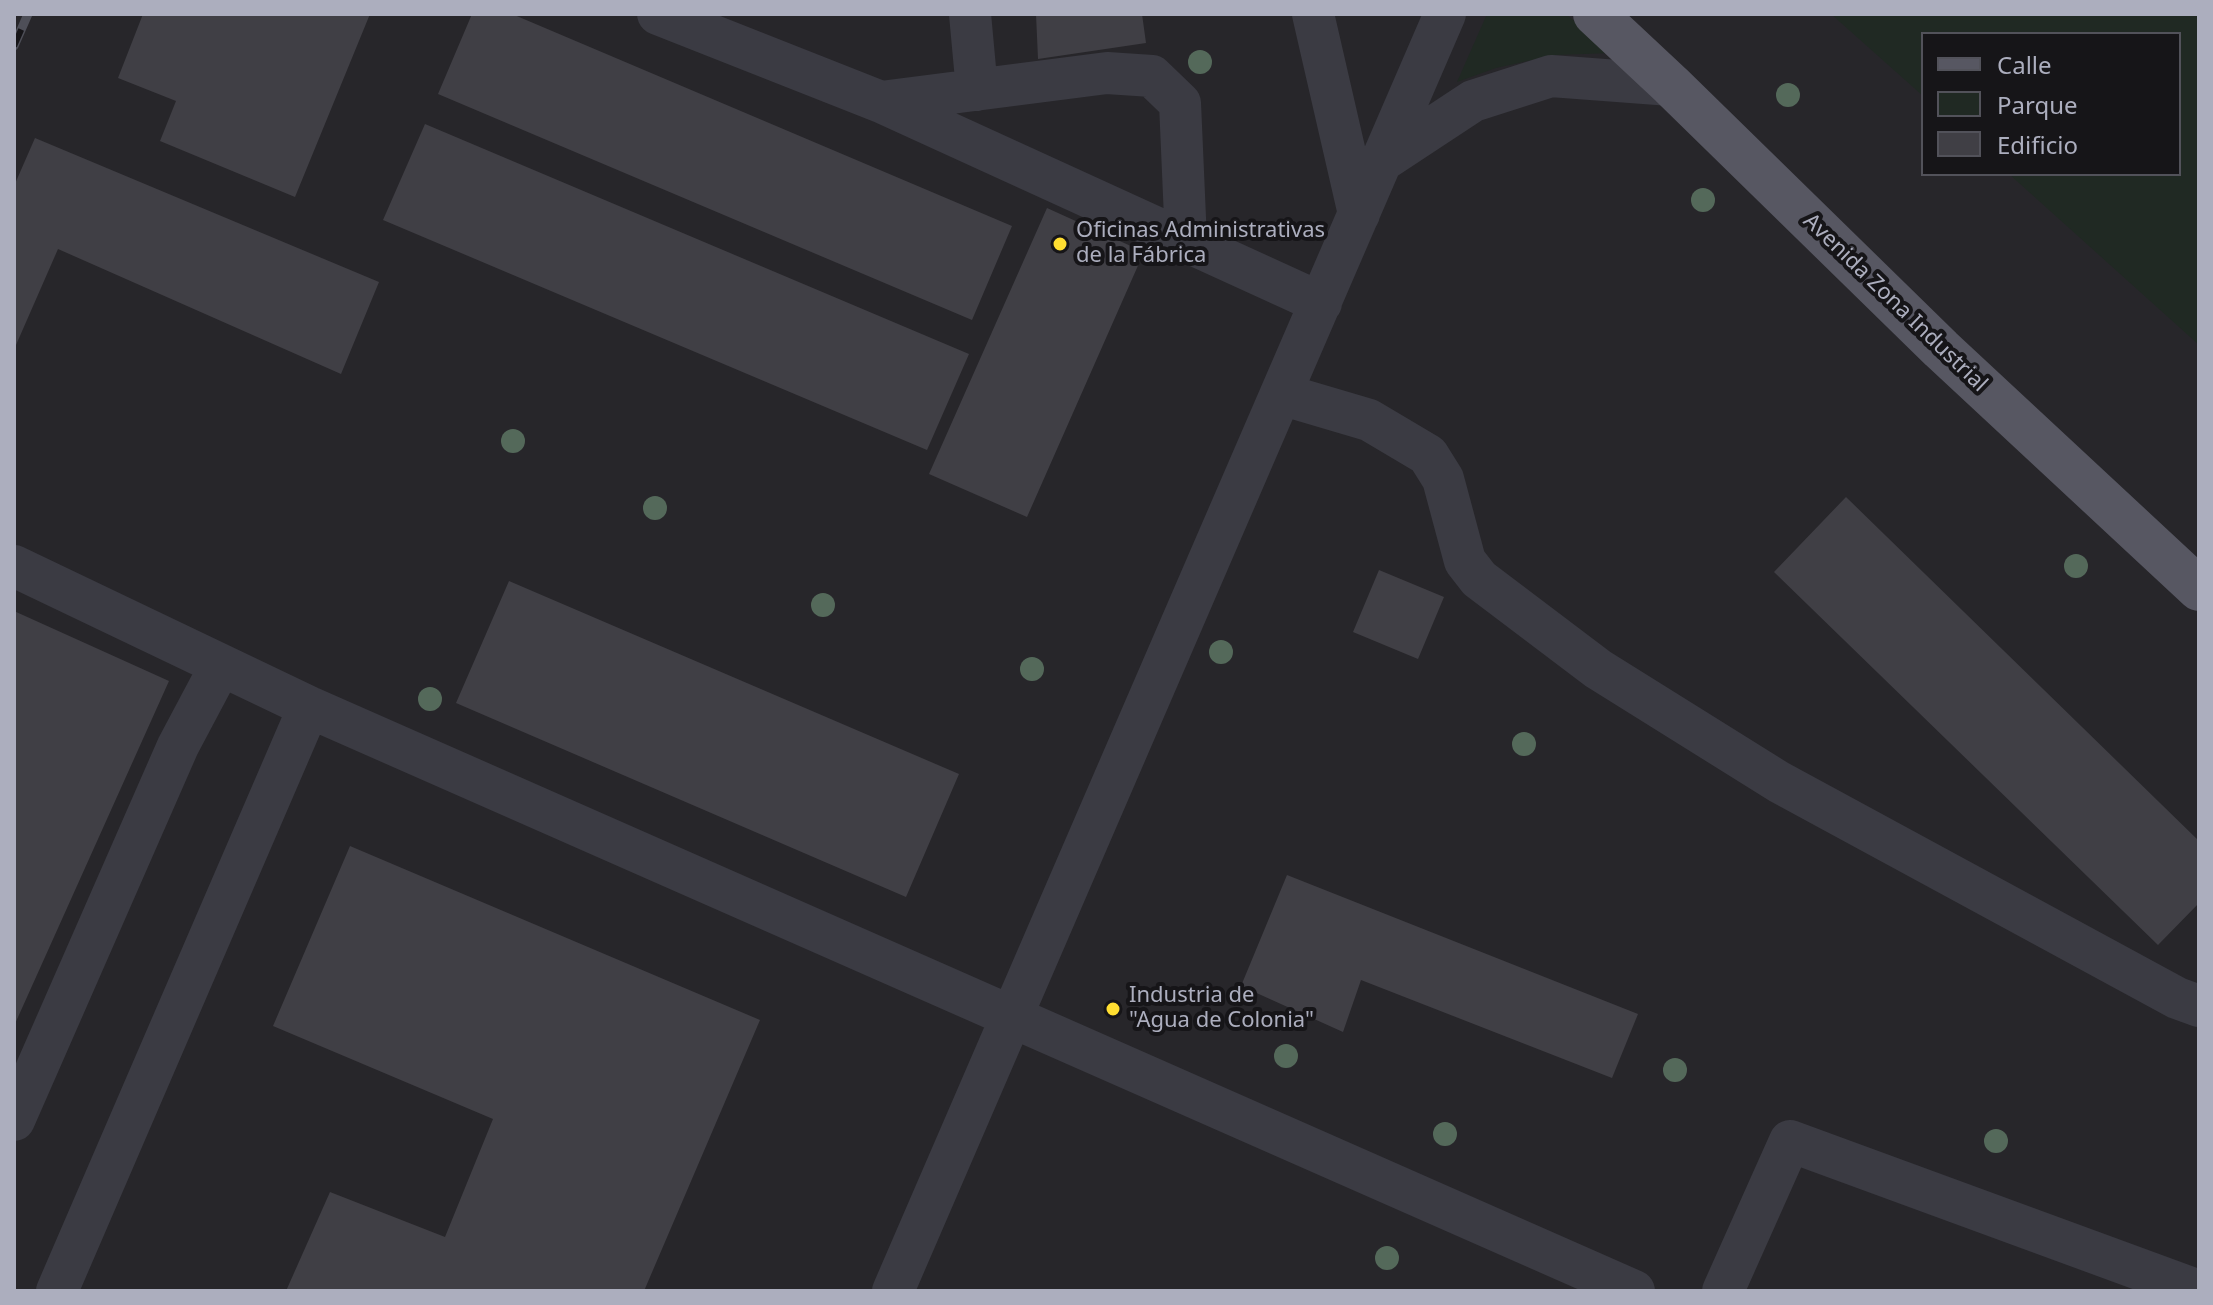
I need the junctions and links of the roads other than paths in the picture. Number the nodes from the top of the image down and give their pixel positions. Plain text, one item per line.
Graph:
1 (658, 14) edge
2 (970, 14) edge
3 (1313, 14) edge
4 (1445, 14) edge
5 (1595, 14) edge
6 (1671, 85) junction
7 (977, 90) junction
8 (881, 102) junction
9 (1382, 161) junction
10 (1359, 214) junction
11 (1186, 241) junction
12 (1321, 303) junction
13 (1281, 394) junction
14 (14, 566) edge
15 (2199, 589) edge
16 (221, 665) junction
17 (309, 707) junction
18 (2199, 1006) edge
19 (1011, 1017) junction
20 (14, 1120) edge
21 (1728, 1278) edge
22 (57, 1291) edge
23 (893, 1291) edge
24 (1634, 1291) edge
25 (1690, 1291) edge
26 (2199, 1291) edge

1 - 8 lane
2 - 7 lane
3 - 10 lane
4 - 9 lane
5 - 6 main road, Avenida Zona Industrial
6 - 9 lane
6 - 15 main road, Avenida Zona Industrial
7 - 8 lane
7 - 11 lane
8 - 11 lane
9 - 10 lane
10 - 12 lane
11 - 12 lane
12 - 13 lane
13 - 18 lane
13 - 19 lane
14 - 16 lane
16 - 17 lane
16 - 20 lane
17 - 19 lane
17 - 22 lane
19 - 23 lane
19 - 24 lane
21 - 25 lane
21 - 26 lane

